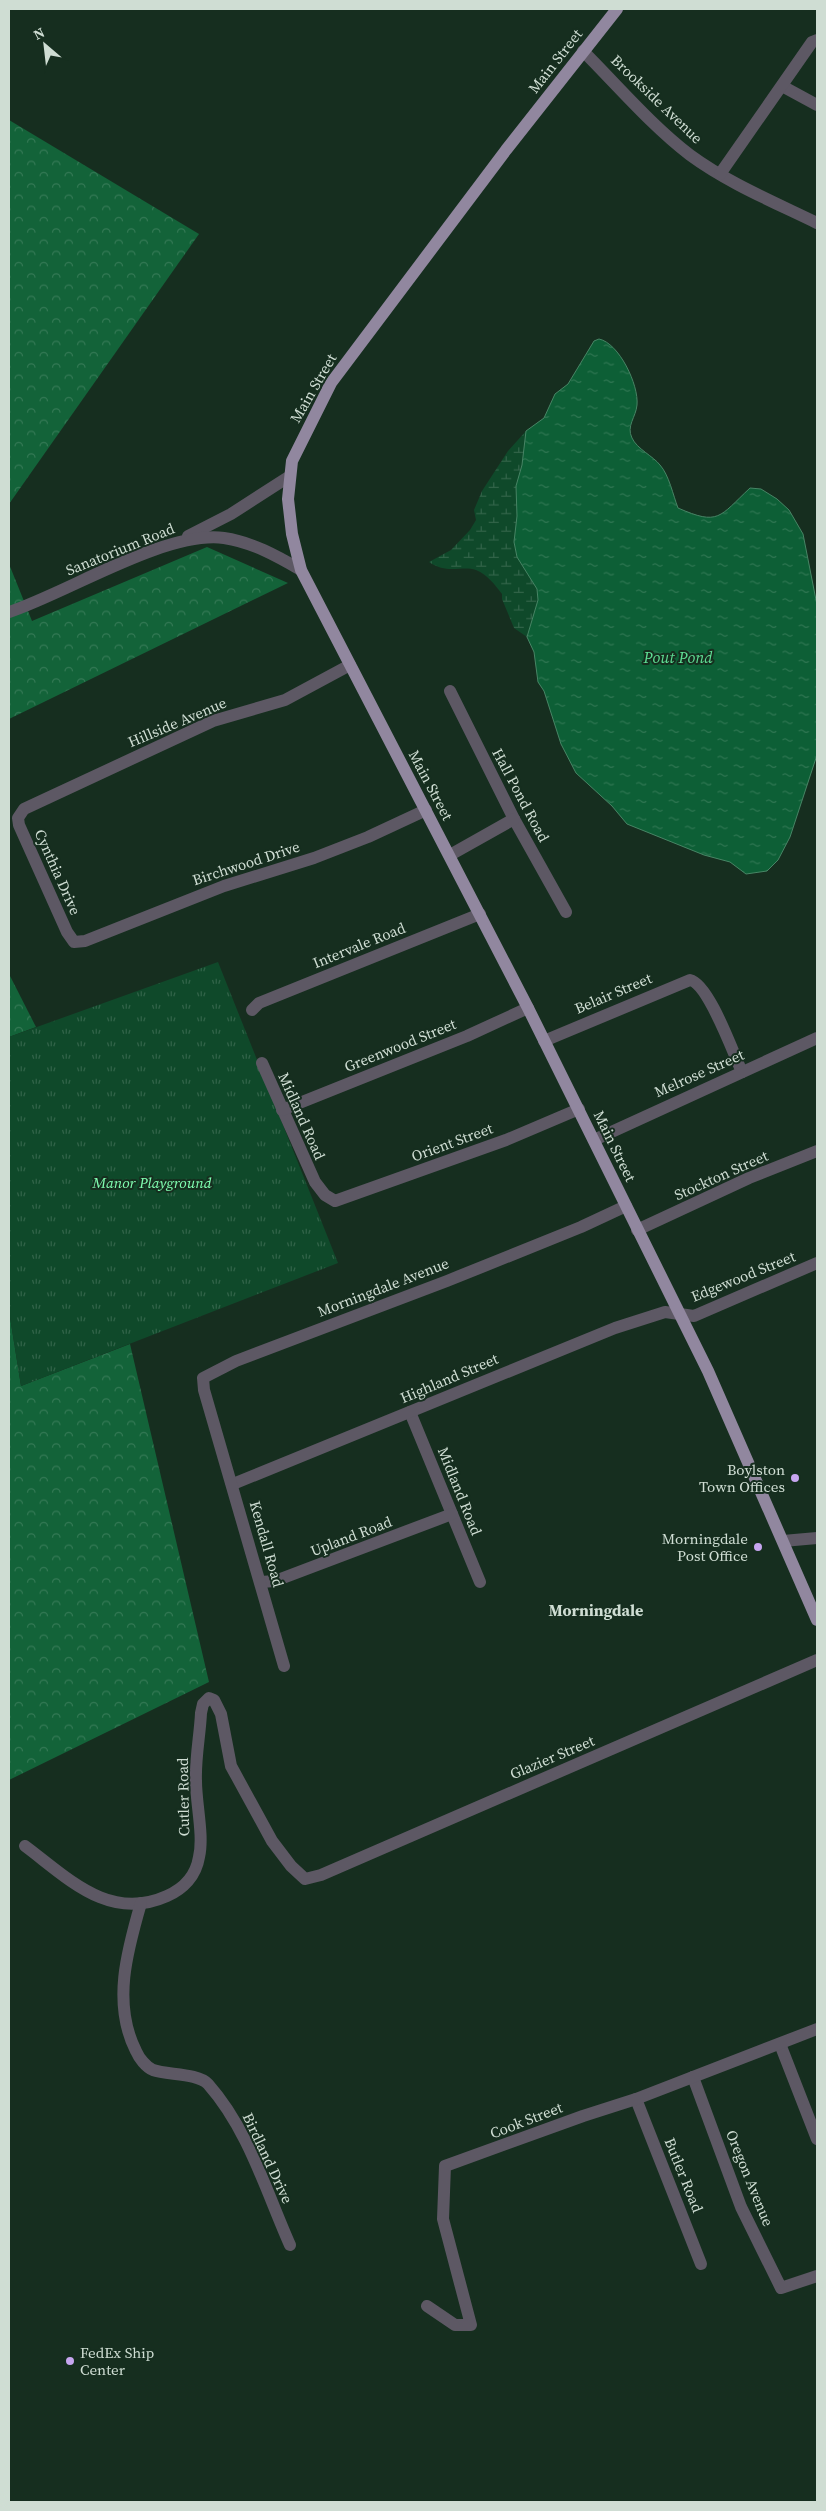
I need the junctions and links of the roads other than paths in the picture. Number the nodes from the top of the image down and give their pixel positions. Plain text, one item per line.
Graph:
1 (617, 9) edge
2 (817, 40) edge
3 (583, 51) junction
4 (782, 86) junction
5 (817, 104) edge
6 (720, 174) junction
7 (817, 223) edge
8 (290, 476) junction
9 (176, 541) junction
10 (301, 570) junction
11 (9, 612) edge
12 (350, 664) junction
13 (450, 691) dead end
14 (426, 810) junction
15 (20, 814) joint
16 (514, 819) junction
17 (450, 855) junction
18 (566, 912) dead end
19 (480, 914) junction
20 (74, 942) joint
21 (528, 1008) junction
22 (252, 1010) dead end
23 (817, 1038) edge
24 (544, 1041) junction
25 (262, 1063) dead end
26 (742, 1072) junction
27 (579, 1109) junction
28 (282, 1110) junction
29 (594, 1140) junction
30 (817, 1151) edge
31 (336, 1201) joint
32 (626, 1206) junction
33 (637, 1230) junction
34 (817, 1263) edge
35 (680, 1314) junction
36 (410, 1412) junction
37 (216, 1430) joint
38 (233, 1484) junction
39 (452, 1514) junction
40 (817, 1538) edge
41 (783, 1540) junction
42 (261, 1582) junction
43 (480, 1582) dead end
44 (817, 1620) edge
45 (817, 1660) edge
46 (284, 1666) dead end
47 (25, 1846) dead end
48 (300, 1874) joint
49 (140, 1903) junction
50 (817, 2029) edge
51 (780, 2044) junction
52 (693, 2077) junction
53 (636, 2099) junction
54 (817, 2138) edge
55 (290, 2245) dead end
56 (701, 2264) dead end
57 (817, 2276) edge
58 (427, 2306) dead end

1 - 3 main road, Main Street
2 - 4 street
3 - 6 street, Brookside Avenue
3 - 8 main road, Main Street
4 - 5 street
4 - 6 street
6 - 7 street, Brookside Avenue
8 - 9 street
8 - 10 main road, Main Street
9 - 10 street, Sanatorium Road
9 - 11 street, Sanatorium Road
10 - 12 main road, Main Street
12 - 14 main road, Main Street
12 - 15 street, Hillside Avenue
13 - 16 street, Hall Pond Road
14 - 17 main road, Main Street
14 - 20 street, Birchwood Drive
15 - 20 street, Cynthia Drive
16 - 17 street
16 - 18 street, Hall Pond Road
17 - 19 main road, Main Street
19 - 21 main road, Main Street
19 - 22 street, Intervale Road
21 - 24 main road, Main Street
21 - 28 street, Greenwood Street
23 - 26 street, Melrose Street
24 - 26 street, Belair Street
24 - 27 main road, Main Street
25 - 28 street, Midland Road
26 - 29 street, Melrose Street
27 - 29 main road, Main Street
27 - 31 street, Orient Street
28 - 31 street, Midland Road
29 - 32 main road, Main Street
30 - 33 street, Stockton Street
32 - 33 main road, Main Street
32 - 37 street, Morningdale Avenue
33 - 35 main road, Main Street
34 - 35 street, Edgewood Street
35 - 36 street, Highland Street
35 - 41 main road, Main Street
36 - 38 street, Highland Street
36 - 39 street, Midland Road
37 - 38 street, Kendall Road
38 - 42 street, Kendall Road
39 - 42 street, Upland Road
39 - 43 street, Midland Road
40 - 41 street
41 - 44 main road, Main Street
42 - 46 street, Kendall Road
45 - 48 street, Glazier Street
47 - 49 street, Cutler Road
48 - 49 street, Cutler Road
49 - 55 street, Birdland Drive
50 - 51 street, Cook Street
51 - 52 street, Cook Street
51 - 54 street
52 - 53 street, Cook Street
52 - 57 street, Oregon Avenue
53 - 56 street, Butler Road
53 - 58 street, Cook Street

